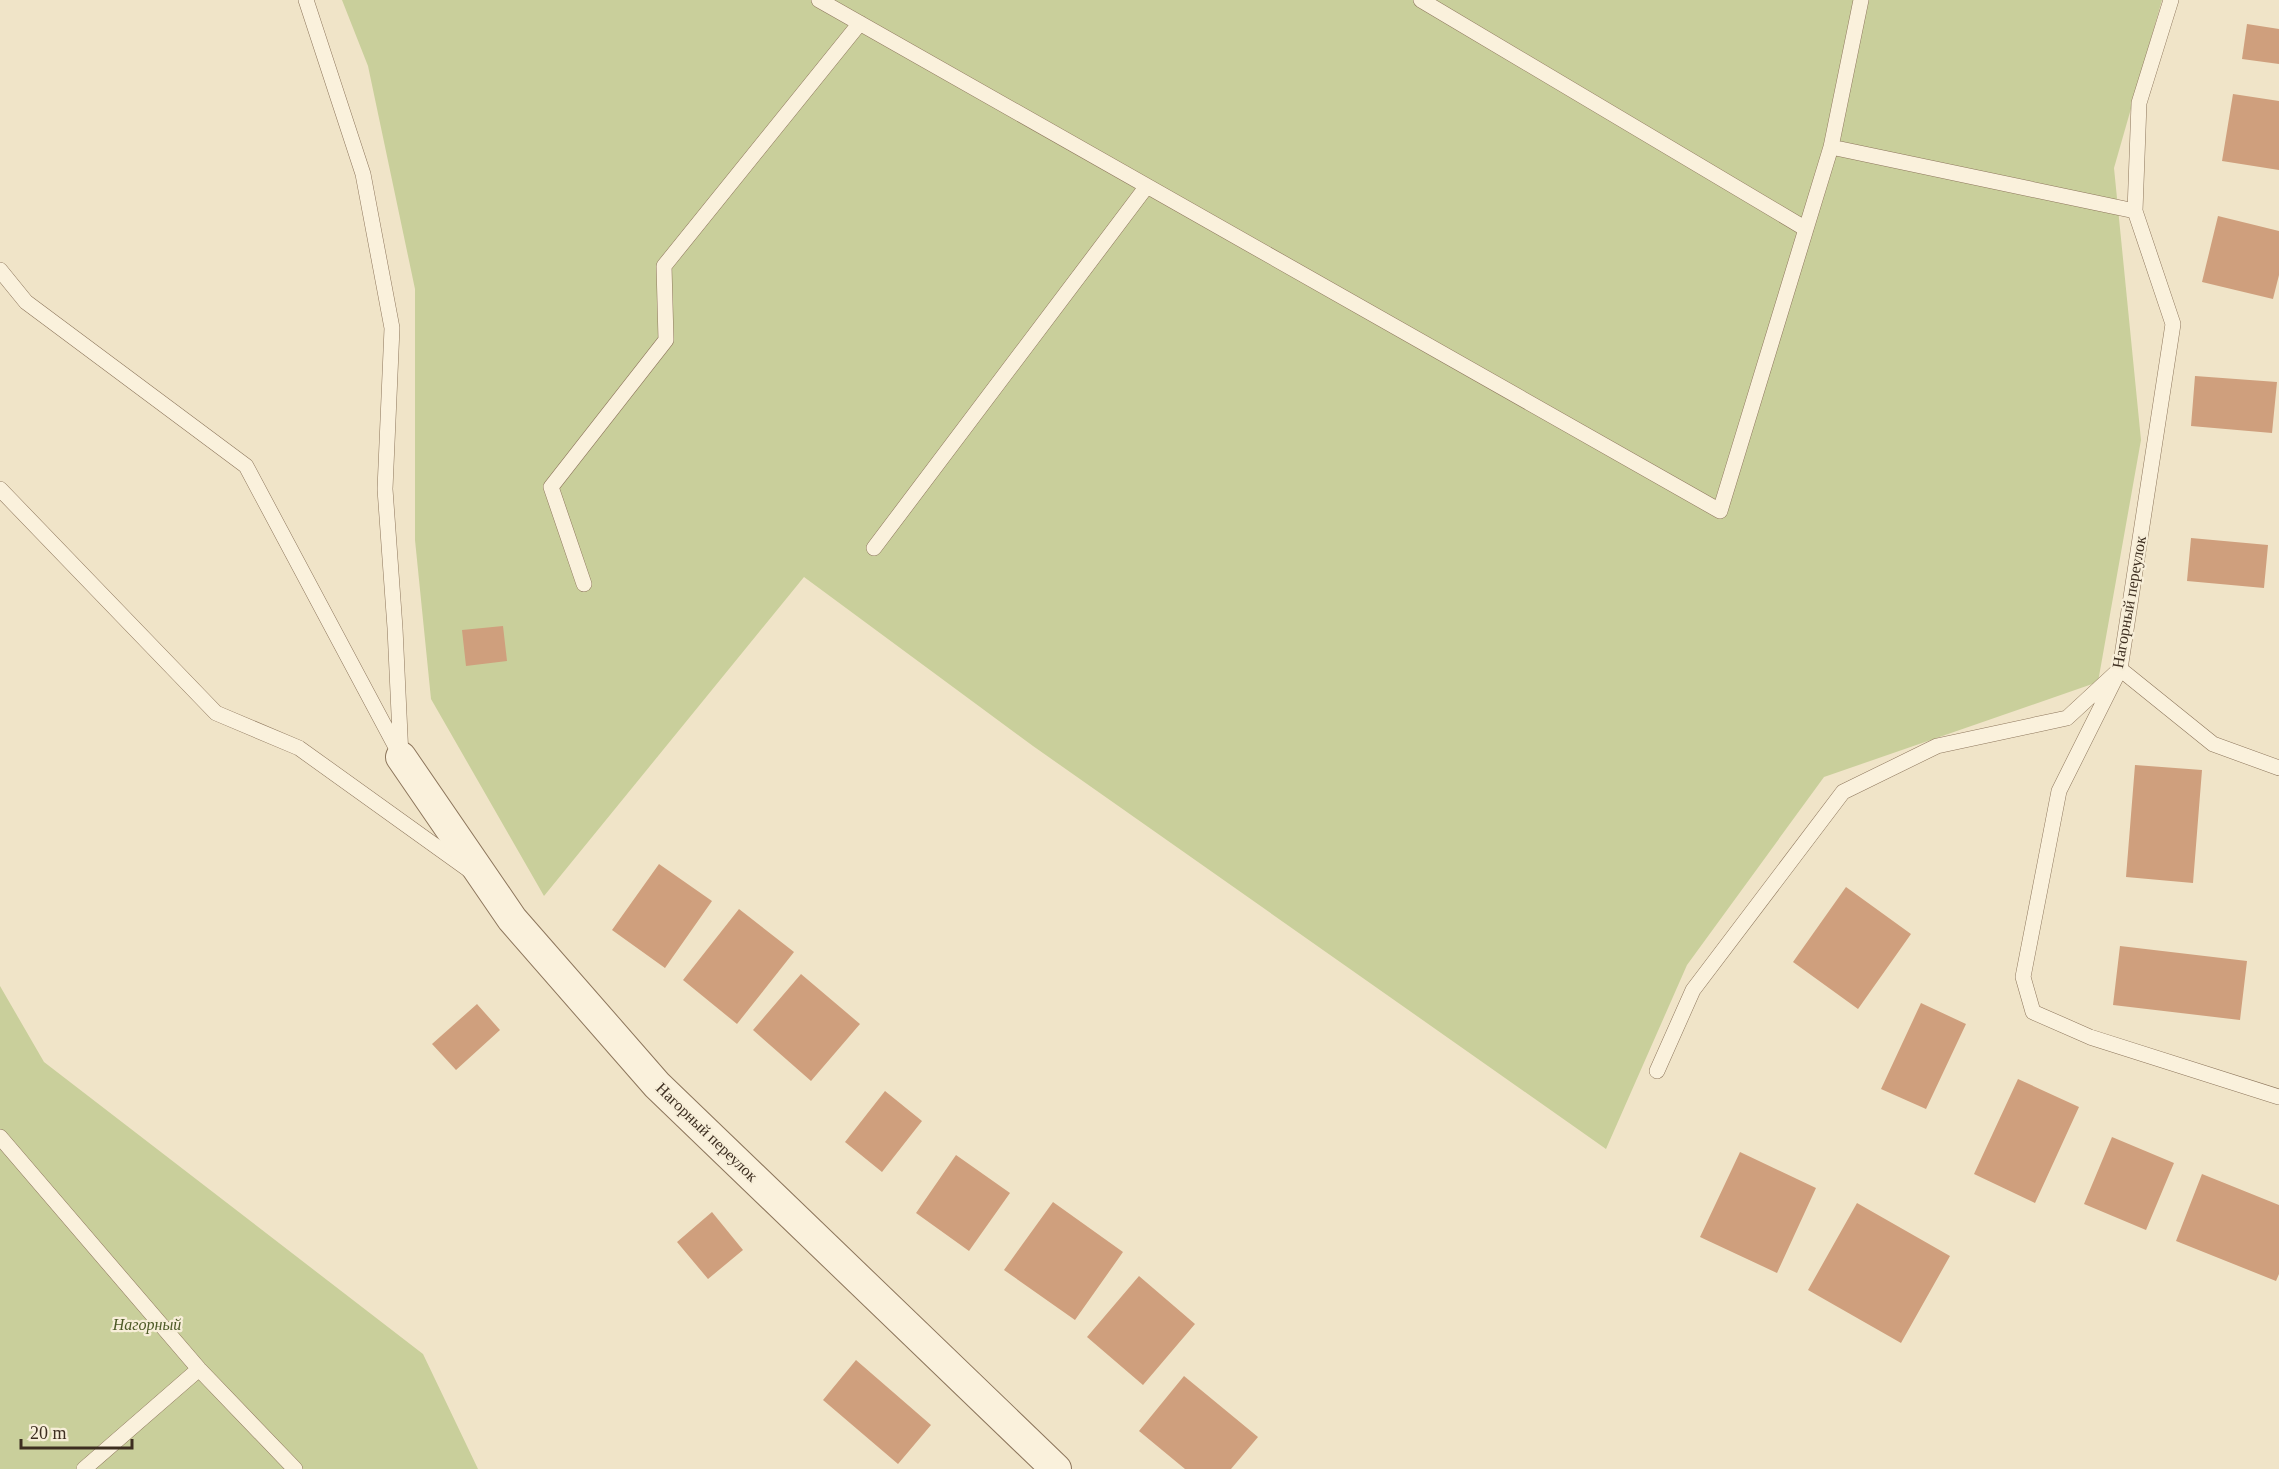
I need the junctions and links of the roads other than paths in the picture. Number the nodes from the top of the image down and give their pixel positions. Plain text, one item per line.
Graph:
1 (306, 0) edge
2 (819, 0) edge
3 (1421, 0) edge
4 (1861, 0) edge
5 (2171, 0) edge
6 (860, 23) junction
7 (1831, 147) junction
8 (1147, 186) junction
9 (2135, 211) junction
10 (1806, 229) junction
11 (0, 270) edge
12 (0, 489) edge
13 (874, 548) dead end
14 (584, 584) dead end
15 (2120, 669) junction
16 (403, 760) junction
17 (2279, 768) edge
18 (469, 870) dead end
19 (1657, 1071) dead end
20 (2279, 1097) edge
21 (0, 1137) edge
22 (199, 1369) junction
23 (84, 1469) edge
24 (295, 1469) edge
25 (1056, 1469) edge

1 - 16 lane
2 - 6 lane
3 - 10 lane
4 - 7 lane
5 - 9 lane, Нагорный переулок
6 - 8 lane
6 - 14 lane
7 - 9 lane
7 - 10 lane
8 - 10 lane
8 - 13 lane
9 - 15 lane, Нагорный переулок
11 - 16 lane
12 - 18 lane
15 - 17 lane
15 - 19 lane
15 - 20 lane, Нагорный переулок
16 - 25 street, Нагорный переулок
21 - 22 lane
22 - 23 lane
22 - 24 lane

